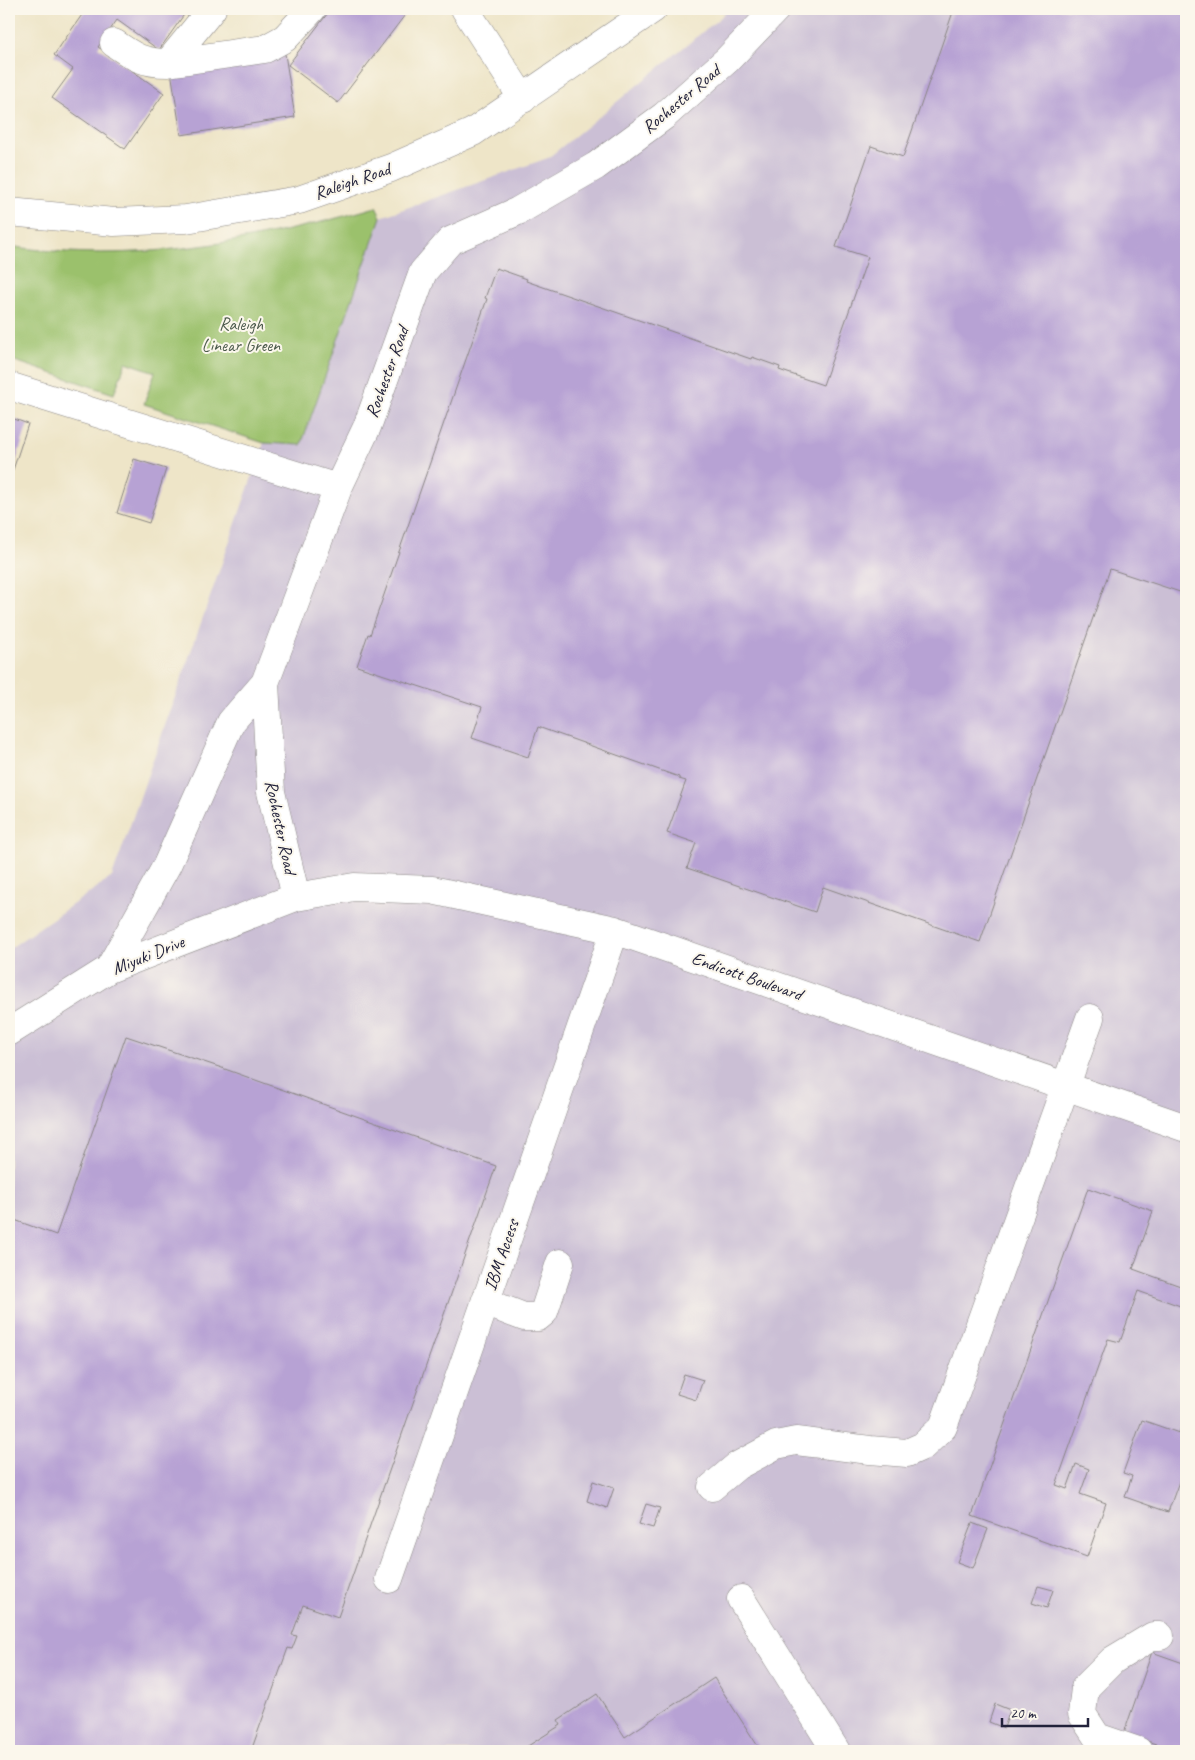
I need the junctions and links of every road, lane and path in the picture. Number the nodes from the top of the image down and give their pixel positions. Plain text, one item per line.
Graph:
1 (212, 9) edge
2 (465, 9) edge
3 (653, 9) edge
4 (776, 9) edge
5 (299, 13) edge
6 (114, 43) dead end
7 (168, 63) junction
8 (523, 99) junction
9 (9, 212) edge
10 (9, 386) edge
11 (338, 488) junction
12 (264, 683) junction
13 (296, 897) junction
14 (614, 930) junction
15 (109, 969) junction
16 (1090, 1018) dead end
17 (9, 1032) edge
18 (1066, 1087) junction
19 (1186, 1128) edge
20 (560, 1264) dead end
21 (485, 1302) junction
22 (712, 1487) dead end
23 (389, 1579) dead end
24 (741, 1598) dead end
25 (1160, 1636) dead end
26 (836, 1751) edge
27 (1138, 1751) edge

1 - 7 street
2 - 8 street
3 - 8 street, Raleigh Road
4 - 11 street, Rochester Road
5 - 7 street
6 - 7 street
8 - 9 street, Raleigh Road
10 - 11 street
11 - 12 street, Rochester Road
12 - 13 street, Rochester Road
12 - 15 street
13 - 14 street, Endicott Boulevard
13 - 15 street, Miyuki Drive
14 - 18 street, Endicott Boulevard
14 - 21 street, IBM Access
15 - 17 street, Miyuki Drive
16 - 18 street
18 - 19 street, Endicott Boulevard
18 - 22 street
20 - 21 street
21 - 23 street, IBM Access
24 - 26 street
25 - 27 street

